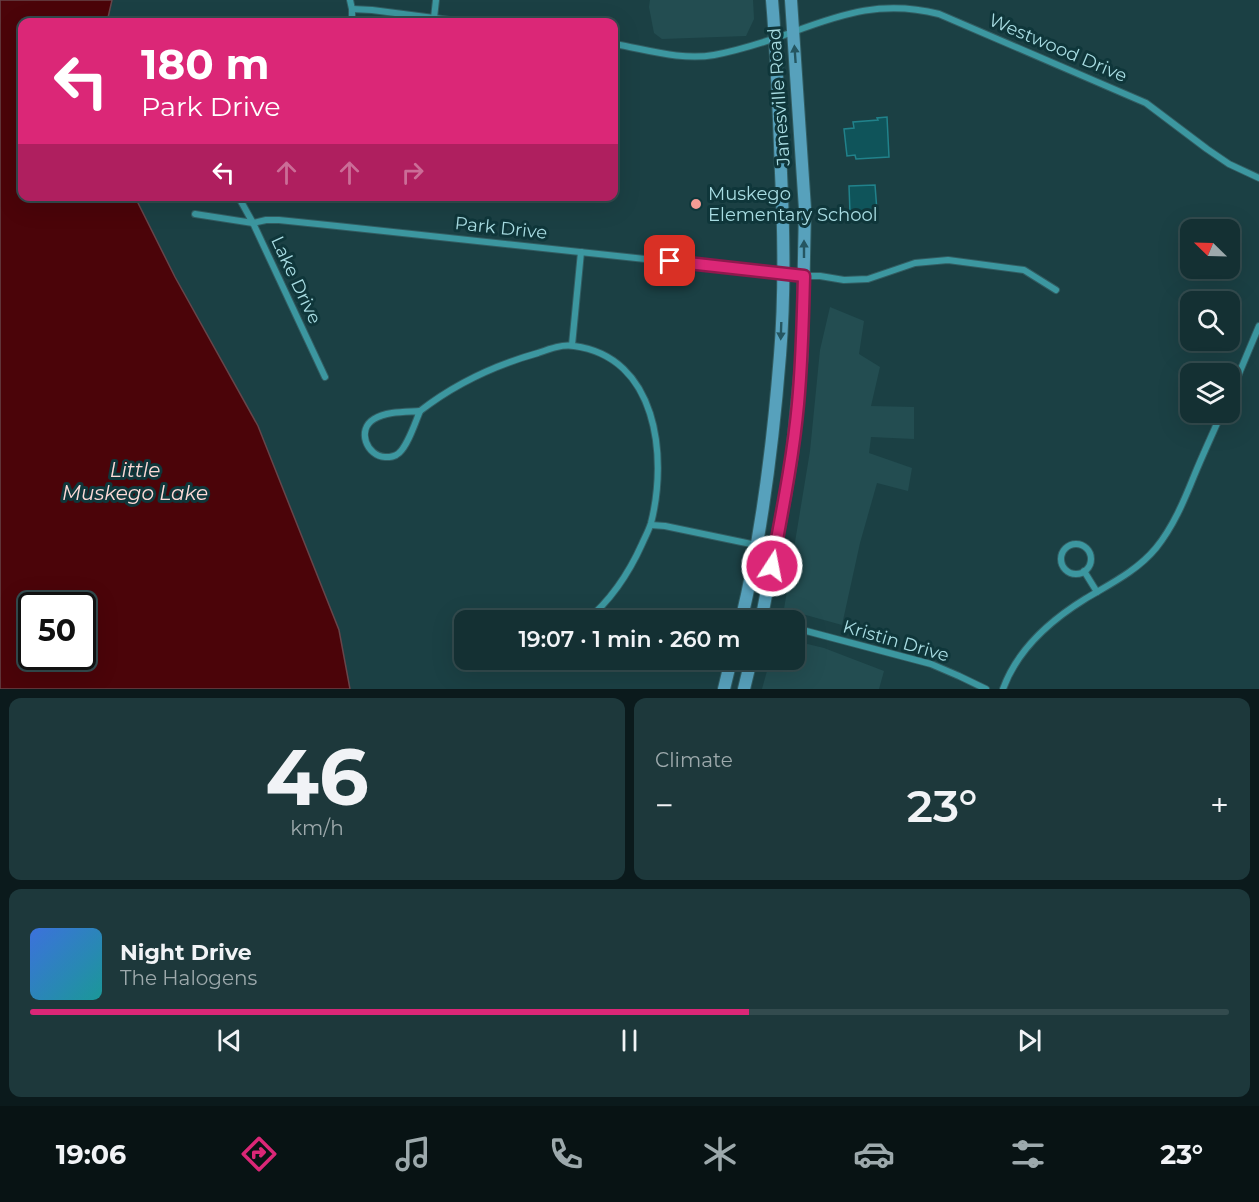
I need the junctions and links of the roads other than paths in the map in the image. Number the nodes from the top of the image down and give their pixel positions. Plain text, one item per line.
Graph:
1 (350, 0) edge
2 (436, 0) edge
3 (772, 0) edge
4 (791, 0) edge
5 (352, 9) junction
6 (352, 18) edge
7 (434, 18) joint
8 (793, 32) junction
9 (775, 38) junction
10 (618, 45) edge
11 (1259, 178) edge
12 (241, 201) edge
13 (195, 214) dead end
14 (253, 223) junction
15 (581, 252) junction
16 (783, 273) junction
17 (804, 276) junction
18 (1056, 290) dead end
19 (1259, 326) edge
20 (572, 345) junction
21 (1240, 371) edge
22 (325, 377) dead end
23 (420, 411) junction
24 (1217, 423) edge
25 (782, 517) junction
26 (651, 525) junction
27 (755, 550) junction
28 (1084, 572) junction
29 (1097, 592) junction
30 (767, 593) junction
31 (598, 610) edge
32 (743, 610) edge
33 (756, 610) edge
34 (764, 610) edge
35 (805, 631) edge
36 (729, 670) edge
37 (749, 670) edge
38 (724, 689) edge
39 (744, 689) edge
40 (986, 689) edge
41 (1004, 689) edge

1 - 5 street
2 - 7 street
3 - 9 main road, Janesville Road
4 - 8 main road, Janesville Road
5 - 6 street
5 - 7 street
8 - 9 street, Westwood Drive
8 - 11 street, Westwood Drive
17 -> 8 main road, Janesville Road
9 - 10 street, Westwood Drive
9 - 16 main road, Janesville Road
12 - 14 street, Lake Drive
13 - 14 street, Park Drive
14 - 15 street, Park Drive
14 - 22 street, Lake Drive
15 - 16 street, Park Drive
15 - 20 street
16 - 17 street, Park Drive
16 -> 27 main road, Janesville Road
17 - 18 street, Park Drive
17 - 25 main road, Janesville Road
19 - 21 street
20 - 23 street
20 - 26 street
23 - 23 street
24 - 29 street
25 - 27 main road
25 - 30 main road, Janesville Road
26 - 27 street
26 - 31 street
27 - 30 main road
27 - 32 main road, Janesville Road
27 - 33 main road
28 - 28 street
28 - 29 street
29 - 41 street
30 - 34 main road, Janesville Road
35 - 40 street, Kristin Drive
36 - 38 main road
37 - 39 main road

